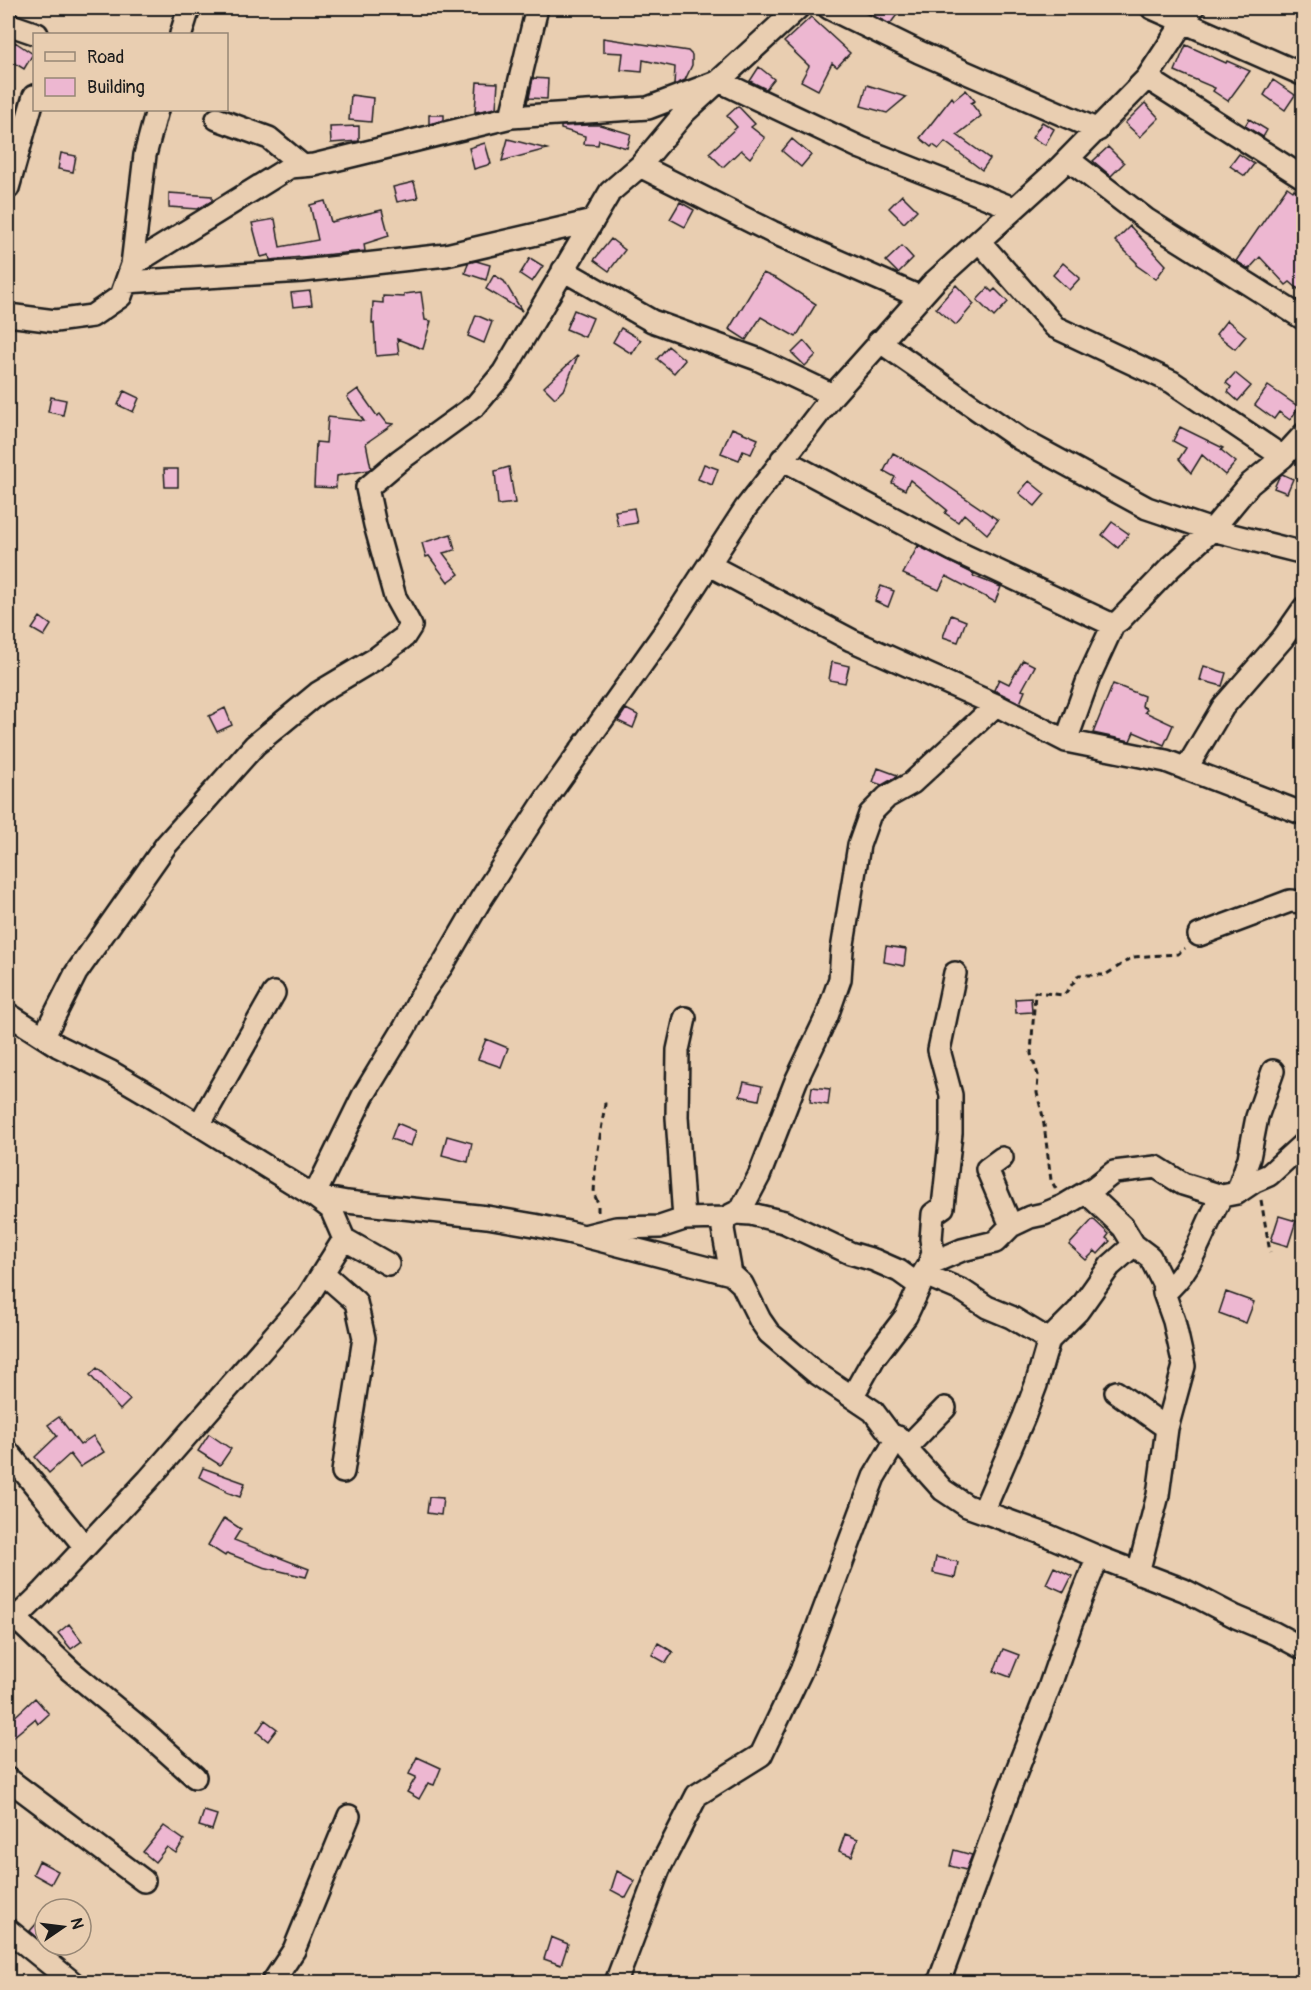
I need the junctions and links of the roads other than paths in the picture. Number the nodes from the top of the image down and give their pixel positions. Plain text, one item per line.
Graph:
1 (189, 8) edge
2 (537, 8) edge
3 (798, 8) edge
4 (829, 8) edge
5 (1152, 8) edge
6 (1189, 15) edge
7 (8, 24) edge
8 (34, 33) edge
9 (181, 33) edge
10 (1304, 75) edge
11 (1147, 78) junction
12 (718, 81) junction
13 (33, 100) edge
14 (157, 111) edge
15 (512, 117) junction
16 (217, 119) dead end
17 (1098, 130) junction
18 (1068, 159) junction
19 (303, 166) junction
20 (640, 166) junction
21 (1304, 178) edge
22 (8, 188) edge
23 (1013, 208) junction
24 (593, 221) junction
25 (979, 241) junction
26 (563, 270) junction
27 (129, 273) junction
28 (920, 297) junction
29 (8, 315) edge
30 (1304, 320) edge
31 (879, 341) junction
32 (833, 395) junction
33 (1304, 434) edge
34 (1283, 457) junction
35 (782, 459) junction
36 (1212, 530) junction
37 (1304, 553) edge
38 (709, 565) junction
39 (1304, 608) edge
40 (1113, 625) junction
41 (996, 705) junction
42 (1066, 741) junction
43 (1186, 769) junction
44 (1304, 814) edge
45 (1304, 902) edge
46 (1199, 935) road end
47 (955, 973) dead end
48 (274, 993) dead end
49 (8, 1014) edge
50 (685, 1018) dead end
51 (44, 1036) junction
52 (1273, 1071) dead end
53 (199, 1125) junction
54 (1304, 1143) edge
55 (1002, 1158) dead end
56 (1086, 1193) junction
57 (1229, 1195) junction
58 (314, 1196) junction
59 (730, 1215) junction
60 (684, 1219) junction
61 (1011, 1226) junction
62 (582, 1236) junction
63 (344, 1239) junction
64 (1134, 1245) junction
65 (388, 1264) dead end
66 (323, 1273) junction
67 (731, 1274) junction
68 (924, 1275) junction
69 (1164, 1293) junction
70 (1049, 1340) junction
71 (1116, 1392) dead end
72 (852, 1397) junction
73 (945, 1408) dead end
74 (1167, 1428) junction
75 (903, 1441) junction
76 (8, 1452) edge
77 (343, 1472) dead end
78 (983, 1512) junction
79 (84, 1547) junction
80 (1098, 1557) junction
81 (1138, 1573) junction
82 (10, 1619) edge
83 (1304, 1649) edge
84 (195, 1777) dead end
85 (8, 1779) edge
86 (349, 1816) dead end
87 (144, 1881) dead end
88 (8, 1930) edge
89 (72, 1983) edge
90 (273, 1983) edge
91 (616, 1983) edge
92 (939, 1983) edge

1 - 9 street
2 - 15 street
3 - 12 street
4 - 17 street
5 - 6 street
6 - 10 street
6 - 11 street
7 - 8 street
11 - 17 street
11 - 21 street
12 - 15 street
12 - 20 street
12 - 23 street
13 - 22 street
14 - 27 street
15 - 19 street
16 - 19 street
17 - 18 street
18 - 23 street
18 - 30 street
19 - 27 street
20 - 24 street
20 - 28 street
23 - 25 street
24 - 26 street
24 - 27 street
25 - 28 street
25 - 34 street
26 - 32 street
26 - 51 street
27 - 29 street
28 - 31 street
31 - 32 street
31 - 36 street
32 - 35 street
33 - 34 street
34 - 36 street
35 - 38 street
35 - 40 street
36 - 37 street
36 - 40 street
38 - 41 street
38 - 58 street
39 - 43 street
40 - 42 street
41 - 42 street
41 - 59 street
42 - 43 street
43 - 44 street
45 - 46 street
47 - 68 street
48 - 53 street
49 - 51 street
50 - 60 street
51 - 53 street
52 - 57 street
53 - 58 street
54 - 57 street
55 - 61 street
56 - 57 street
56 - 61 street
56 - 64 street
57 - 69 street
58 - 62 street
58 - 63 street
59 - 60 street
59 - 67 street
59 - 68 street
60 - 62 street
61 - 68 street
62 - 67 street
63 - 65 street
63 - 66 street
64 - 69 street
64 - 70 street
66 - 77 street
66 - 79 street
67 - 72 street
68 - 70 street
68 - 72 street
69 - 74 street
70 - 78 street
71 - 74 street
72 - 75 street
73 - 75 street
74 - 81 street
75 - 78 street
75 - 91 street
76 - 79 street
78 - 80 street
79 - 82 street
80 - 81 street
80 - 92 street
81 - 83 street
82 - 84 street
85 - 87 street
86 - 90 street
88 - 89 street

